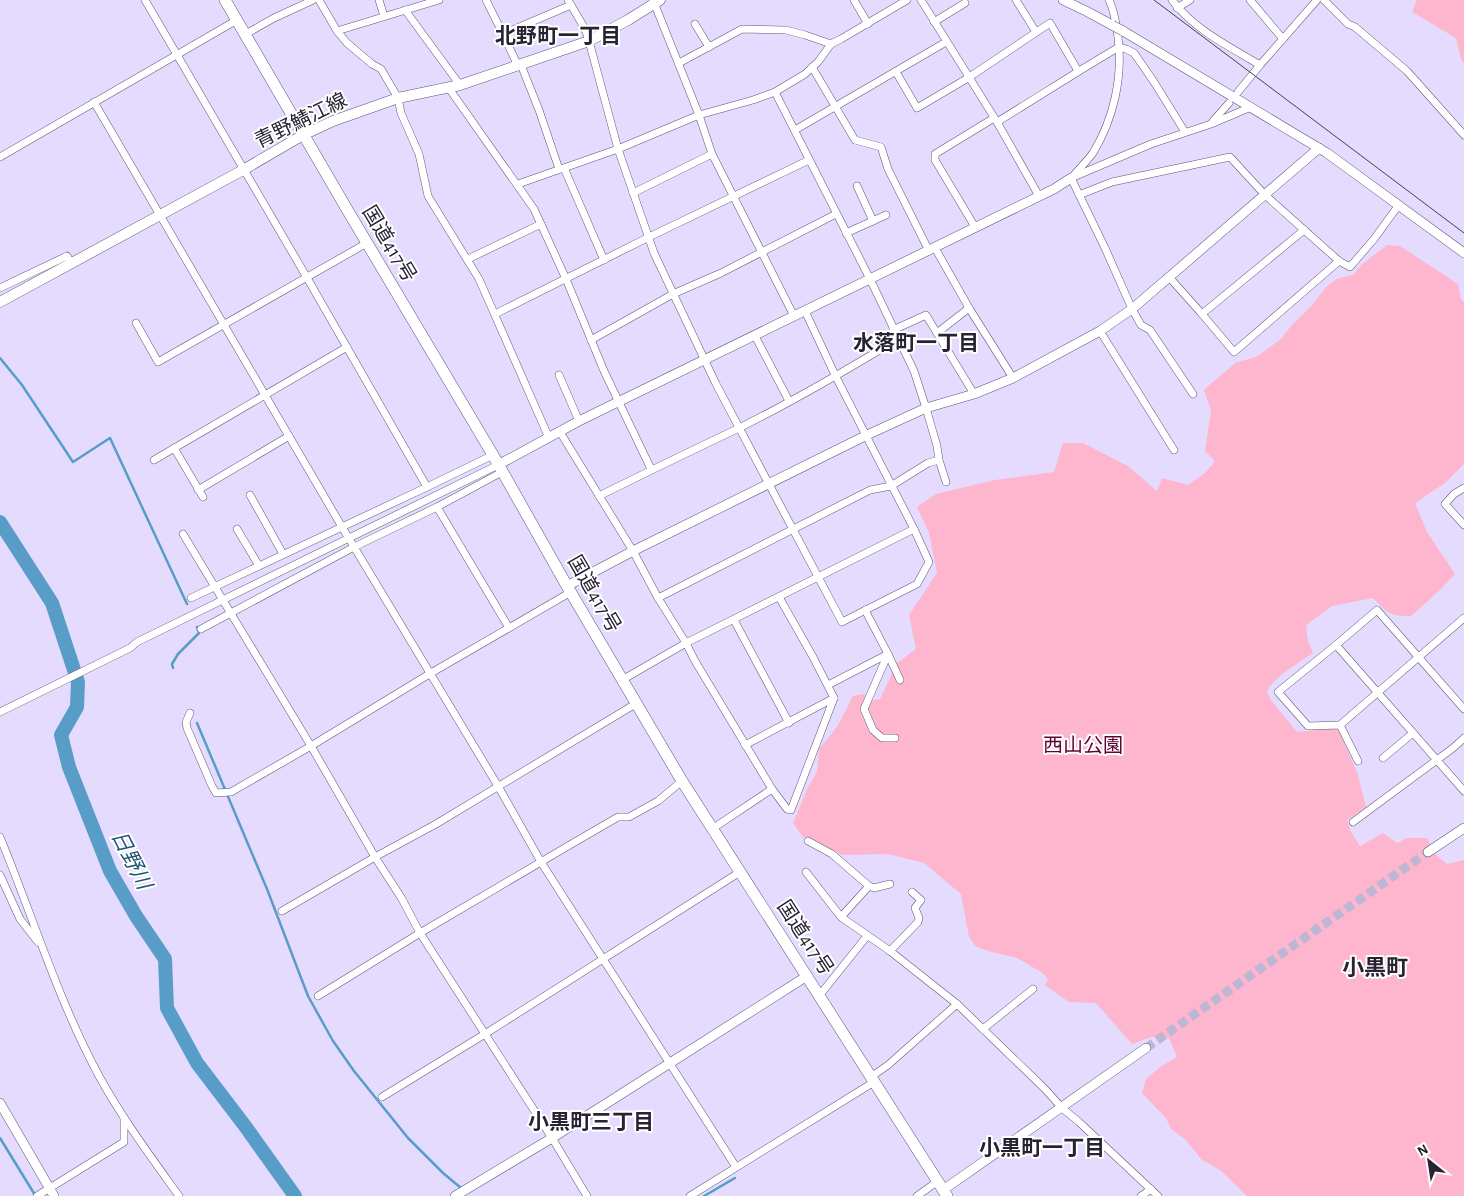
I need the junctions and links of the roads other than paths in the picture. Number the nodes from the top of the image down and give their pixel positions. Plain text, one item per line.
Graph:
1 (145, 0) edge
2 (225, 0) edge
3 (313, 0) edge
4 (319, 0) edge
5 (379, 0) edge
6 (439, 0) edge
7 (486, 0) edge
8 (854, 0) edge
9 (907, 0) edge
10 (921, 0) edge
11 (1016, 0) edge
12 (1063, 0) edge
13 (1108, 0) edge
14 (1172, 0) edge
15 (1190, 0) edge
16 (1250, 0) edge
17 (1317, 0) edge
18 (1324, 0) edge
19 (656, 1) edge
20 (569, 2) edge
21 (966, 3) dead end
22 (1177, 8) junction
23 (405, 10) junction
24 (384, 16) junction
25 (236, 20) junction
26 (934, 22) junction
27 (695, 24) dead end
28 (868, 24) junction
29 (337, 31) junction
30 (1036, 32) junction
31 (244, 34) junction
32 (503, 34) junction
33 (1283, 39) junction
34 (589, 41) junction
35 (946, 42) junction
36 (831, 44) junction
37 (709, 47) junction
38 (1119, 47) junction
39 (177, 54) junction
40 (679, 63) junction
41 (519, 65) junction
42 (1260, 65) junction
43 (812, 68) junction
44 (1078, 71) junction
45 (896, 72) junction
46 (968, 78) junction
47 (460, 85) junction
48 (448, 87) junction
49 (775, 92) junction
50 (1238, 92) dead end
51 (398, 98) junction
52 (94, 102) junction
53 (1229, 103) dead end
54 (835, 107) junction
55 (1251, 107) junction
56 (699, 115) junction
57 (995, 120) junction
58 (1211, 124) junction
59 (795, 130) junction
60 (1185, 132) junction
61 (303, 135) junction
62 (1464, 135) edge
63 (1319, 148) junction
64 (618, 149) junction
65 (712, 154) junction
66 (0, 157) edge
67 (809, 160) junction
68 (561, 169) junction
69 (244, 170) junction
70 (1071, 178) junction
71 (518, 184) junction
72 (856, 186) dead end
73 (633, 193) junction
74 (1079, 195) junction
75 (1039, 196) junction
76 (1265, 196) junction
77 (733, 198) junction
78 (1398, 206) junction
79 (836, 214) junction
80 (160, 215) junction
81 (886, 215) dead end
82 (873, 221) junction
83 (541, 224) junction
84 (975, 227) junction
85 (1304, 230) junction
86 (846, 233) junction
87 (649, 237) junction
88 (366, 242) junction
89 (932, 249) junction
90 (761, 252) junction
91 (1464, 253) edge
92 (468, 260) junction
93 (604, 260) junction
94 (1339, 261) junction
95 (72, 264) junction
96 (306, 276) junction
97 (1169, 277) junction
98 (566, 279) junction
99 (870, 279) junction
100 (0, 288) edge
101 (673, 294) junction
102 (0, 302) edge
103 (969, 308) junction
104 (1132, 309) junction
105 (805, 311) junction
106 (495, 314) junction
107 (1202, 314) junction
108 (794, 316) junction
109 (136, 323) dead end
110 (224, 324) junction
111 (893, 330) junction
112 (1100, 331) junction
113 (937, 332) junction
114 (755, 336) junction
115 (898, 339) junction
116 (591, 340) junction
117 (347, 347) junction
118 (704, 360) junction
119 (559, 375) dead end
120 (836, 376) junction
121 (1014, 378) junction
122 (974, 394) junction
123 (1193, 394) dead end
124 (265, 395) junction
125 (789, 401) junction
126 (618, 402) junction
127 (926, 408) junction
128 (580, 421) junction
129 (738, 428) junction
130 (560, 432) junction
131 (867, 435) junction
132 (289, 436) junction
133 (549, 438) junction
134 (174, 448) junction
135 (1174, 450) dead end
136 (154, 460) dead end
137 (939, 460) junction
138 (498, 464) junction
139 (651, 469) junction
140 (946, 482) dead end
141 (770, 484) junction
142 (891, 486) junction
143 (427, 487) junction
144 (1464, 488) edge
145 (198, 490) junction
146 (250, 495) dead end
147 (599, 496) junction
148 (202, 497) dead end
149 (437, 507) junction
150 (1464, 525) edge
151 (342, 527) junction
152 (237, 529) dead end
153 (914, 529) junction
154 (793, 530) junction
155 (183, 534) dead end
156 (349, 538) junction
157 (354, 546) junction
158 (632, 551) junction
159 (283, 554) junction
160 (258, 566) junction
161 (819, 577) junction
162 (214, 586) junction
163 (569, 589) junction
164 (780, 597) junction
165 (191, 598) dead end
166 (658, 598) junction
167 (223, 600) junction
168 (865, 610) junction
169 (231, 613) junction
170 (1464, 618) edge
171 (734, 620) junction
172 (509, 628) junction
173 (201, 629) dead end
174 (686, 643) junction
175 (1336, 645) junction
176 (888, 654) junction
177 (1418, 658) junction
178 (431, 673) junction
179 (622, 680) junction
180 (900, 680) dead end
181 (828, 685) junction
182 (1378, 693) junction
183 (834, 698) junction
184 (637, 703) junction
185 (1464, 709) edge
186 (0, 712) edge
187 (190, 713) dead end
188 (788, 723) junction
189 (1340, 725) junction
190 (1412, 733) junction
191 (895, 738) dead end
192 (1464, 738) edge
193 (745, 745) junction
194 (311, 746) junction
195 (1383, 758) dead end
196 (1437, 759) junction
197 (1358, 761) dead end
198 (682, 781) junction
199 (498, 786) junction
200 (772, 789) junction
201 (1464, 791) edge
202 (1352, 822) dead end
203 (1464, 828) edge
204 (712, 829) junction
205 (0, 837) edge
206 (808, 841) dead end
207 (1428, 852) tunnel mouth
208 (375, 856) junction
209 (541, 862) junction
210 (740, 872) junction
211 (806, 872) dead end
212 (0, 875) edge
213 (890, 884) dead end
214 (869, 886) junction
215 (912, 892) dead end
216 (282, 911) dead end
217 (841, 917) junction
218 (420, 933) junction
219 (867, 936) junction
220 (43, 948) junction
221 (890, 951) junction
222 (603, 958) junction
223 (807, 976) junction
224 (1033, 989) dead end
225 (318, 996) dead end
226 (820, 996) junction
227 (957, 1004) junction
228 (983, 1029) junction
229 (485, 1034) junction
230 (1146, 1048) tunnel mouth
231 (671, 1063) junction
232 (872, 1080) junction
233 (382, 1098) dead end
234 (0, 1103) edge
235 (1062, 1108) junction
236 (124, 1118) junction
237 (552, 1138) junction
238 (736, 1167) junction
239 (943, 1189) edge
240 (1151, 1189) junction
241 (52, 1192) edge
242 (457, 1195) edge
243 (37, 1196) edge
244 (179, 1196) edge
245 (587, 1196) edge
246 (690, 1196) edge
247 (917, 1196) edge
248 (1141, 1196) edge
249 (1158, 1196) edge

1 - 39 street
2 - 25 highway, 国道417号
3 - 31 street
4 - 29 street
5 - 24 street
6 - 23 street
7 - 32 street
8 - 28 street
9 - 28 street
10 - 26 street
11 - 30 street
12 - 55 street, bridge
13 - 38 street
14 - 22 street
15 - 22 street
16 - 33 street
17 - 33 street
18 - 62 street
19 - 34 main road, 青野鯖江線
19 - 40 street
20 - 32 street
20 - 34 street
21 - 26 street
22 - 42 street
23 - 24 street
23 - 47 street
24 - 29 street
25 - 31 highway, 国道417号
25 - 39 street
26 - 35 street
27 - 37 street
28 - 36 street
29 - 51 street
30 - 44 street
30 - 46 street
31 - 61 highway, 国道417号
32 - 41 street
33 - 42 street
34 - 41 main road, 青野鯖江線
34 - 64 street
35 - 45 street
35 - 46 street
36 - 37 street
36 - 43 street
37 - 40 street
38 - 44 street
38 - 60 street
38 - 70 street
39 - 52 street
39 - 69 street
40 - 56 street
41 - 47 main road, 青野鯖江線
41 - 68 street
42 - 50 street
43 - 49 street
43 - 54 street
44 - 57 street
45 - 46 street
45 - 54 street
46 - 57 street
47 - 48 main road, 青野鯖江線
48 - 51 main road, 青野鯖江線
48 - 71 street
49 - 56 street
49 - 59 street
51 - 61 main road, 青野鯖江線
51 - 92 street
52 - 66 street
52 - 80 street
53 - 58 street
54 - 59 street
54 - 89 street
55 - 58 street
55 - 63 street
56 - 64 street
56 - 65 street
57 - 75 street
57 - 84 street
58 - 60 street
59 - 67 street
60 - 70 street
61 - 69 main road, 青野鯖江線
61 - 88 highway, 国道417号
63 - 76 street
63 - 78 street
64 - 68 street
64 - 73 street
65 - 73 street
65 - 77 street
67 - 77 street
67 - 79 street
68 - 71 street
68 - 93 street
69 - 80 main road, 青野鯖江線
69 - 96 street
70 - 74 street
70 - 75 street
71 - 83 street
72 - 82 street
73 - 87 street
74 - 76 street
74 - 104 street
75 - 84 street
76 - 85 street
76 - 97 street
77 - 87 street
77 - 90 street
78 - 91 street
78 - 94 street
79 - 86 street
79 - 90 street
80 - 95 main road, 青野鯖江線
80 - 110 street
81 - 82 street
82 - 86 street
83 - 92 street
83 - 98 street
84 - 89 street
85 - 94 street
85 - 107 street
86 - 99 street
87 - 93 street
87 - 101 street
88 - 96 street
88 - 138 highway, 国道417号
89 - 99 street
89 - 103 street
90 - 101 street
90 - 108 street
92 - 106 street
93 - 98 street
94 - 107 street
95 - 100 street
95 - 102 main road, 青野鯖江線
96 - 110 street
96 - 117 street
97 - 104 street
97 - 107 street
98 - 106 street
98 - 116 street
99 - 105 street
99 - 111 street
101 - 116 street
101 - 118 street
103 - 113 street
103 - 121 street
104 - 112 street
104 - 123 street
105 - 108 street
105 - 120 street
106 - 133 street
108 - 114 street
109 - 110 street
110 - 124 street
111 - 113 street
111 - 115 street
112 - 121 street
112 - 135 street
113 - 122 street
114 - 118 street
114 - 125 street
115 - 120 street
115 - 127 street
116 - 126 street
117 - 124 street
117 - 143 street
118 - 126 street
118 - 129 street
119 - 128 street
120 - 125 street
120 - 131 street
121 - 122 street
122 - 127 street
124 - 132 street
124 - 134 street
125 - 129 street
126 - 128 street
126 - 139 street
127 - 131 street
127 - 137 street
128 - 130 street
129 - 139 street
129 - 141 street
130 - 133 street
130 - 147 street
131 - 141 street
131 - 142 street
132 - 145 street
132 - 151 street
133 - 138 street
134 - 136 street
134 - 145 street
137 - 140 street
137 - 142 street
138 - 143 street
138 - 149 street
138 - 156 street
138 - 163 highway, 国道417号
139 - 147 street
141 - 154 street
141 - 158 street
142 - 153 street
142 - 154 street
143 - 151 street
144 - 150 street
145 - 148 street
146 - 159 street
147 - 158 street
149 - 157 street
149 - 172 street
151 - 156 street
151 - 159 street
152 - 160 street
153 - 161 street
153 - 168 street
154 - 161 street
154 - 166 street
155 - 162 street
156 - 157 street
156 - 167 street
157 - 169 street
157 - 178 street
158 - 163 street
158 - 166 street
159 - 160 street
160 - 162 street
161 - 164 street
161 - 168 street
162 - 165 street
162 - 167 street
163 - 172 street
163 - 179 highway, 国道417号
164 - 171 street
164 - 181 street
166 - 174 street
167 - 169 street
167 - 186 street
168 - 176 street
169 - 173 street
169 - 194 street
170 - 177 street
171 - 174 street
171 - 188 street
172 - 178 street
174 - 179 street
174 - 193 street
175 - 177 street
175 - 182 street
175 - 189 street
176 - 180 street
176 - 181 street
176 - 191 street
177 - 182 street
177 - 185 street
178 - 194 street
178 - 199 street
179 - 184 highway, 国道417号
181 - 183 street
182 - 189 street
182 - 190 street
183 - 188 street
183 - 200 street
184 - 198 highway, 国道417号
184 - 199 street
187 - 194 street
188 - 193 street
189 - 197 street
190 - 195 street
190 - 196 street
192 - 196 street
193 - 200 street
194 - 208 street
196 - 201 street
196 - 202 street
198 - 204 highway, 国道417号
198 - 209 street
199 - 208 street
199 - 209 street
200 - 204 street
203 - 207 street
204 - 210 highway, 国道417号
205 - 220 street
206 - 214 street
208 - 216 street
208 - 218 street
209 - 218 street
209 - 222 street
210 - 222 street
210 - 223 highway, 国道417号
211 - 217 street
212 - 220 street
213 - 214 street
214 - 217 street
215 - 221 street
217 - 219 street
218 - 225 street
218 - 229 street
219 - 221 street
219 - 226 street
220 - 236 street
221 - 227 street
222 - 229 street
222 - 231 street
223 - 226 highway, 国道417号
223 - 231 street
224 - 228 street
226 - 232 highway, 国道417号
227 - 228 street
227 - 232 street
228 - 235 street
229 - 233 street
229 - 237 street
230 - 235 street
231 - 237 street
231 - 238 street
232 - 238 street
232 - 239 highway, 国道417号
234 - 241 street
235 - 239 street
235 - 240 street
236 - 241 street
236 - 244 street
237 - 242 street
237 - 245 street
238 - 246 street
239 - 247 street
240 - 248 street
240 - 249 street
241 - 243 street

